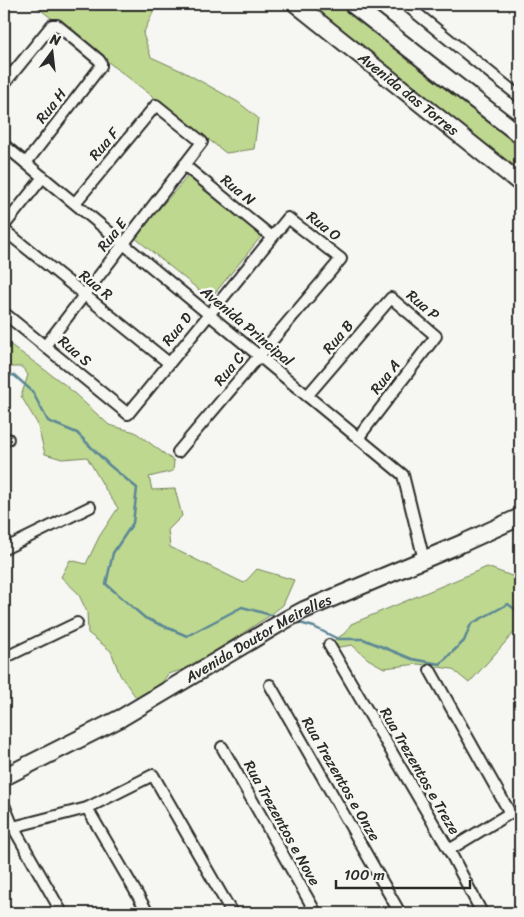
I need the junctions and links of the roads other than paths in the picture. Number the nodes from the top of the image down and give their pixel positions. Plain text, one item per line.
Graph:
1 (296, 4) edge
2 (352, 4) edge
3 (405, 4) edge
4 (4, 84) edge
5 (520, 97) edge
6 (520, 135) edge
7 (202, 142) joint
8 (4, 145) edge
9 (26, 163) junction
10 (184, 165) junction
11 (43, 177) junction
12 (520, 183) edge
13 (75, 203) junction
14 (288, 218) joint
15 (4, 226) edge
16 (4, 230) edge
17 (272, 237) junction
18 (124, 244) junction
19 (341, 258) joint
20 (84, 295) junction
21 (391, 298) joint
22 (4, 313) edge
23 (209, 314) junction
24 (436, 336) joint
25 (45, 346) junction
26 (259, 356) junction
27 (169, 364) junction
28 (307, 396) junction
29 (128, 414) joint
30 (358, 438) junction
31 (178, 452) dead end
32 (90, 507) dead end
33 (520, 517) edge
34 (4, 549) edge
35 (424, 560) junction
36 (77, 623) dead end
37 (329, 645) dead end
38 (4, 658) edge
39 (430, 670) dead end
40 (270, 686) dead end
41 (222, 747) dead end
42 (4, 777) edge
43 (4, 805) edge
44 (87, 808) junction
45 (13, 827) junction
46 (449, 850) junction
47 (62, 913) edge
48 (148, 913) edge
49 (232, 913) edge
50 (316, 913) edge
51 (400, 913) edge
52 (482, 913) edge

1 - 12 main road, Avenida das Torres
2 - 6 main road
3 - 5 street
4 - 9 street, Rua H
7 - 10 street, Rua E
7 - 13 street, Rua F
8 - 9 street, Avenida Principal
9 - 11 street, Avenida Principal
10 - 17 street, Rua N
10 - 18 street, Rua E
11 - 13 street, Avenida Principal
11 - 15 street
13 - 18 street, Avenida Principal
14 - 17 street, Rua D
14 - 19 street, Rua O
16 - 20 street, Rua R
17 - 23 street, Rua D
18 - 20 street, Rua E
18 - 23 street, Avenida Principal
19 - 26 street, Rua C
20 - 25 street, Rua E
20 - 27 street, Rua R
21 - 24 street, Rua P
21 - 28 street, Rua B
22 - 25 street, Rua S
23 - 26 street, Avenida Principal
23 - 27 street, Rua D
24 - 30 street, Rua A
25 - 29 street, Rua S
26 - 28 street, Avenida Principal
26 - 31 street, Rua C
27 - 29 street, Rua D
28 - 30 street, Avenida Principal
30 - 35 street, Avenida Principal
32 - 34 street
33 - 35 main road, Avenida Doutor Meirelles
35 - 42 main road, Avenida Doutor Meirelles
36 - 38 street
37 - 46 street, Rua Trezentos e Treze
39 - 46 street
40 - 51 street, Rua Trezentos e Onze
41 - 50 street, Rua Trezentos e Nove
43 - 45 street
44 - 45 street
44 - 48 street
44 - 49 street
45 - 47 street
46 - 52 street, Rua Trezentos e Treze

